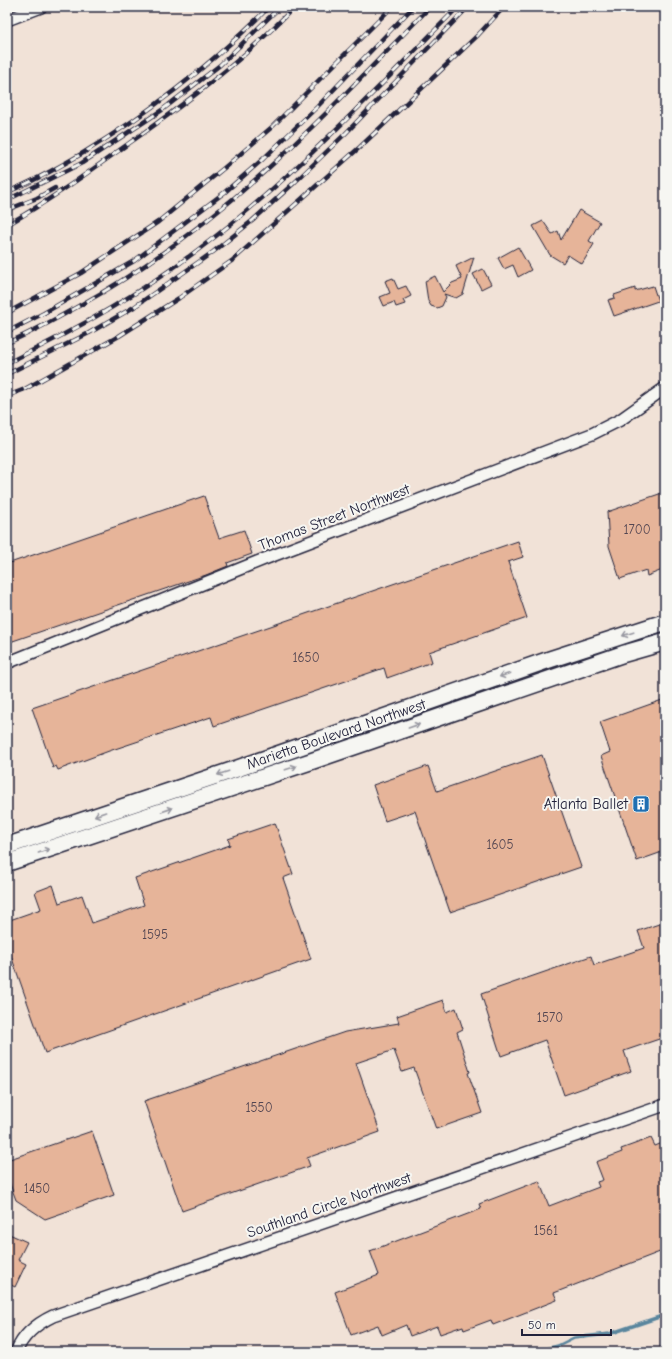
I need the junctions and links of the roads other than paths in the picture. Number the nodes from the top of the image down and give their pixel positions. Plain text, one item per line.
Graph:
1 (41, 7) edge
2 (7, 20) edge
3 (665, 388) edge
4 (665, 622) edge
5 (665, 642) edge
6 (7, 663) edge
7 (7, 846) edge
8 (7, 863) edge
9 (665, 1105) edge
10 (16, 1352) edge

1 - 2 street
3 - 6 street, Thomas Street Northwest
4 -> 7 main road, Marietta Boulevard Northwest
8 -> 5 main road
9 - 10 street, Southland Circle Northwest

